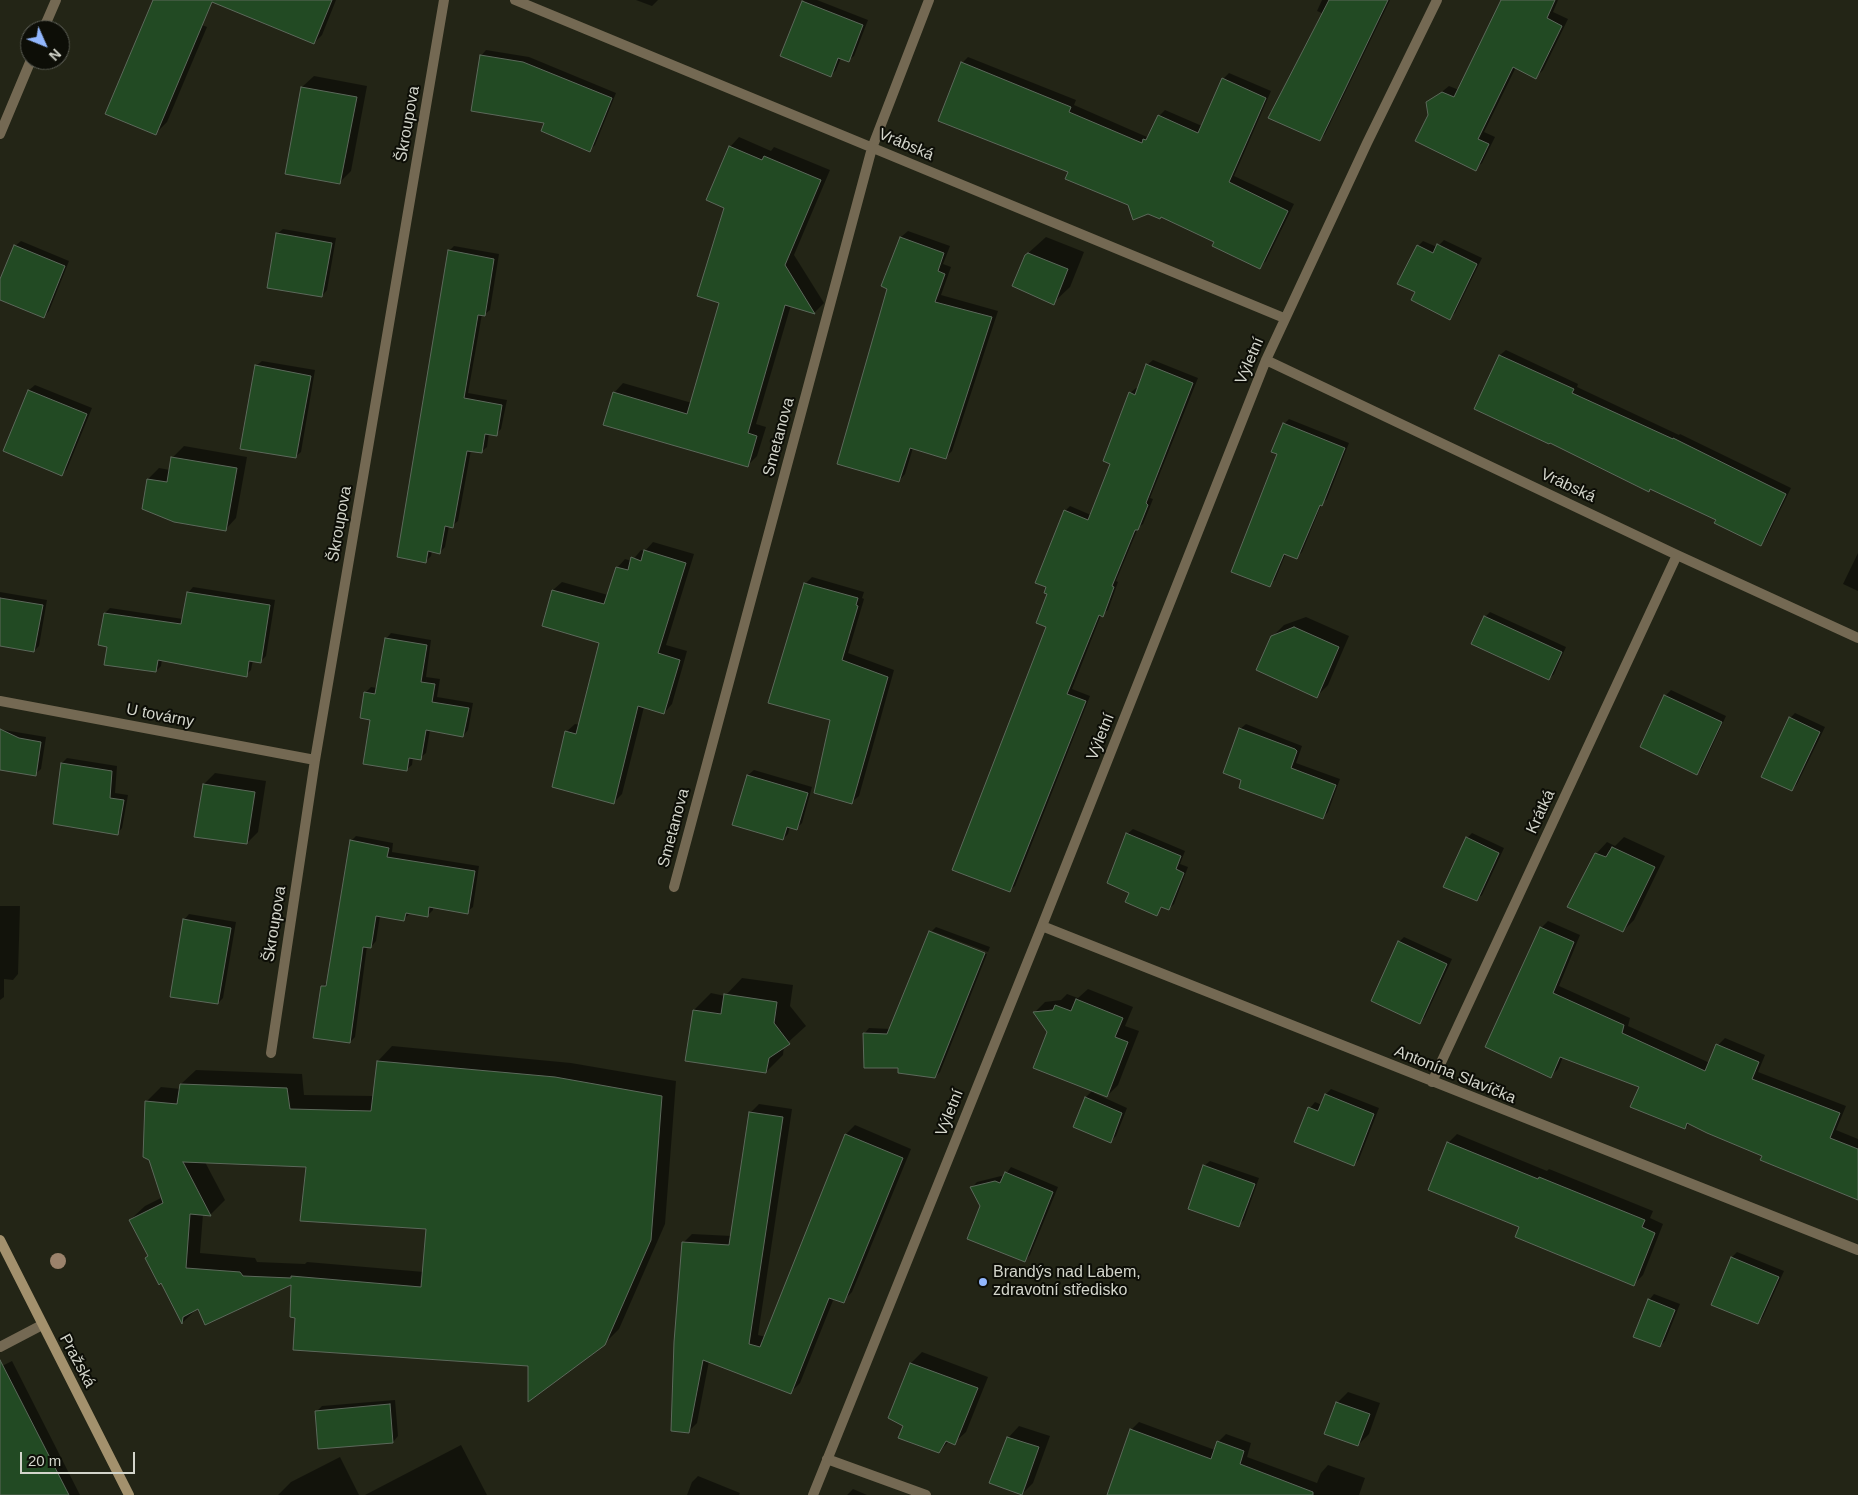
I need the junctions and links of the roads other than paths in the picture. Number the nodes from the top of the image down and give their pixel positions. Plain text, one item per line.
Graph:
1 (56, 0) edge
2 (444, 0) edge
3 (515, 0) edge
4 (929, 0) edge
5 (1437, 0) edge
6 (47, 20) edge
7 (27, 70) edge
8 (0, 134) edge
9 (872, 148) junction
10 (1284, 318) junction
11 (1266, 360) junction
12 (1677, 555) junction
13 (1858, 638) edge
14 (0, 701) edge
15 (316, 760) junction
16 (674, 886) dead end
17 (1042, 926) junction
18 (271, 1053) dead end
19 (1432, 1082) junction
20 (0, 1240) edge
21 (1858, 1250) edge
22 (42, 1325) junction
23 (0, 1347) edge
24 (827, 1459) junction
25 (129, 1495) edge
26 (813, 1495) edge
27 (926, 1495) edge

1 - 6 street
2 - 15 street, Škroupova
3 - 9 street, Vrábská
4 - 9 street, Smetanova
5 - 10 street, Výletní
7 - 8 street
9 - 10 street, Vrábská
9 - 16 street, Smetanova
10 - 11 street, Výletní
11 - 12 street, Vrábská
11 - 17 street, Výletní
12 - 13 street, Vrábská
12 - 19 street, Krátká
14 - 15 street, U továrny
15 - 18 street, Škroupova
17 - 19 street, Antonína Slavíčka
17 - 24 street, Výletní
19 - 21 street, Antonína Slavíčka
20 - 22 main road, Pražská
22 - 23 street
22 - 25 main road, Pražská
24 - 26 street, Výletní
24 - 27 street

